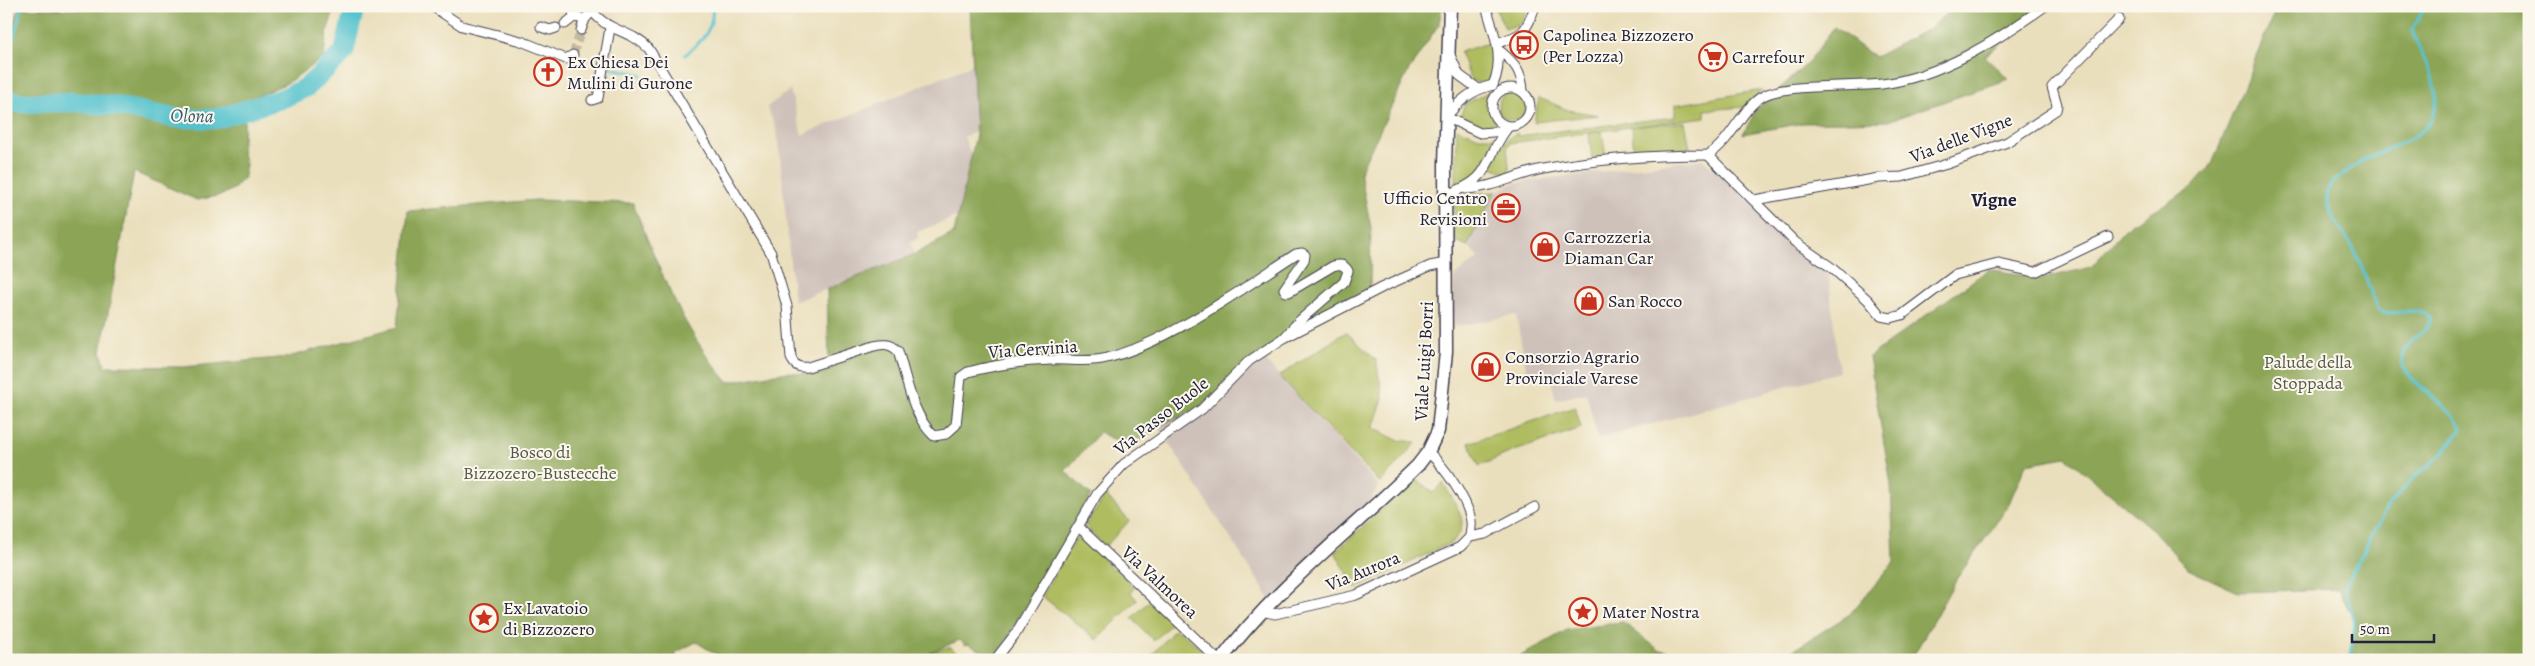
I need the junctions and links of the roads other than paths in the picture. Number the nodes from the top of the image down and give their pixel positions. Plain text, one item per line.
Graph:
1 (432, 6) edge
2 (572, 6) edge
3 (1450, 6) edge
4 (1486, 6) edge
5 (1535, 6) edge
6 (2045, 6) edge
7 (591, 9) edge
8 (574, 17) junction
9 (584, 19) junction
10 (2119, 19) dead end
11 (565, 24) dead end
12 (541, 27) dead end
13 (556, 28) dead end
14 (610, 28) junction
15 (581, 30) tunnel mouth
16 (1498, 47) junction
17 (1449, 52) junction
18 (573, 55) dead end
19 (1477, 88) junction
20 (1496, 89) junction
21 (1523, 91) junction
22 (592, 100) dead end
23 (1446, 117) junction
24 (1507, 128) junction
25 (1708, 155) junction
26 (1485, 171) junction
27 (1501, 181) junction
28 (1466, 189) junction
29 (1445, 195) junction
30 (1754, 200) junction
31 (2108, 237) dead end
32 (1446, 263) junction
33 (1284, 338) junction
34 (1428, 452) junction
35 (1535, 508) dead end
36 (1079, 527) junction
37 (1470, 537) junction
38 (1262, 611) junction
39 (995, 660) edge
40 (1219, 660) edge

1 - 18 street
2 - 8 street
3 - 17 main road, Viale Luigi Borri
4 - 16 street
5 - 16 street
6 - 25 street
7 - 9 street
7 - 14 street
8 - 9 street
8 - 11 street
9 - 15 street
10 - 30 street, Via delle Vigne
12 - 13 street
14 - 22 street
14 - 33 street, Via Cervinia
16 - 20 street
16 - 21 street
17 - 19 street
17 - 23 main road, Viale Luigi Borri
19 - 20 street
19 - 23 street
20 - 21 street
20 - 24 street
21 - 24 street
23 - 24 street
23 - 29 main road, Viale Luigi Borri
24 - 26 street
25 - 27 street
25 - 30 street
26 - 27 street
26 - 28 street
27 - 28 street
28 - 29 street
29 - 32 main road, Viale Luigi Borri
30 - 31 street
32 - 33 street, Via Passo Buole
32 - 34 main road, Viale Luigi Borri
33 - 36 street, Via Passo Buole
34 - 37 street
34 - 38 main road, Viale Luigi Borri
35 - 37 street, Via Aurora
36 - 39 street, Via Passo Buole
36 - 40 street, Via Valmorea
37 - 38 street, Via Aurora
38 - 40 main road, Viale Luigi Borri

